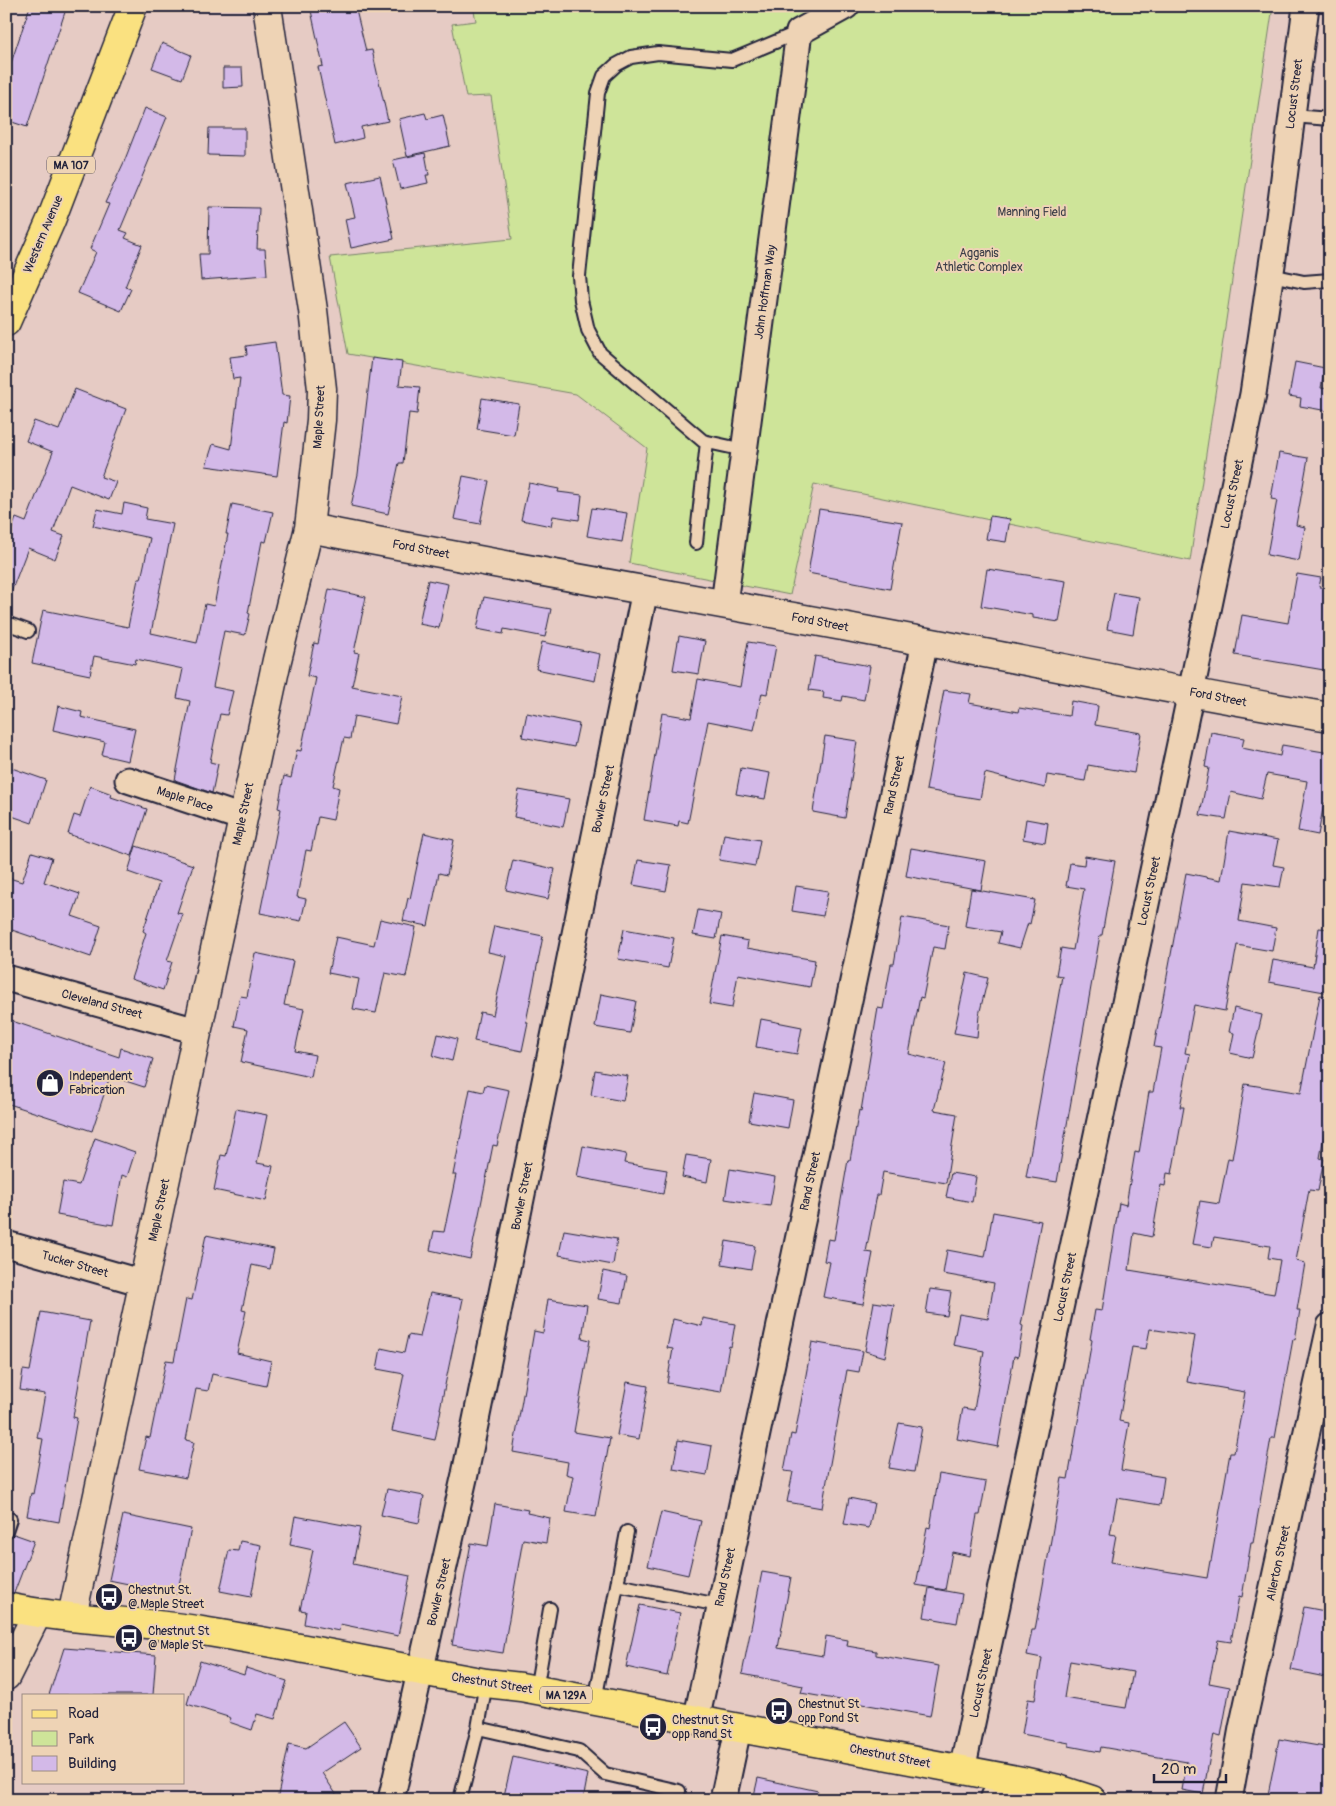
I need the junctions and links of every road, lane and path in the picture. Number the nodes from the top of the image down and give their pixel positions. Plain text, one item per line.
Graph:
1 (133, 6) edge
2 (267, 6) edge
3 (846, 6) edge
4 (1306, 6) edge
5 (800, 32) junction
6 (1292, 116) junction
7 (1330, 118) edge
8 (1271, 275) junction
9 (1330, 280) edge
10 (6, 322) edge
11 (707, 442) junction
12 (744, 450) junction
13 (309, 528) junction
14 (696, 543) dead end
15 (645, 590) junction
16 (724, 604) junction
17 (6, 623) edge
18 (28, 631) dead end
19 (925, 642) junction
20 (1192, 692) junction
21 (1330, 717) edge
22 (128, 780) dead end
23 (243, 818) junction
24 (6, 978) edge
25 (197, 1030) junction
26 (6, 1244) edge
27 (144, 1284) junction
28 (1330, 1326) edge
29 (6, 1518) edge
30 (6, 1532) edge
31 (627, 1532) dead end
32 (617, 1585) junction
33 (719, 1605) junction
34 (6, 1607) edge
35 (550, 1609) dead end
36 (37, 1614) junction
37 (72, 1616) junction
38 (421, 1671) junction
39 (6, 1676) edge
40 (486, 1682) junction
41 (536, 1690) junction
42 (595, 1701) junction
43 (696, 1720) junction
44 (478, 1728) junction
45 (738, 1729) junction
46 (962, 1770) junction
47 (997, 1788) edge
48 (680, 1791) dead end
49 (391, 1800) edge
50 (460, 1800) edge
51 (723, 1800) edge
52 (1092, 1800) edge
53 (1229, 1800) edge

1 - 10 main road, Western Avenue / MA 107
2 - 13 street, Maple Street
3 - 5 street
4 - 6 street, Locust Street
5 - 11 lane
5 - 12 street, John Hoffman Way
6 - 7 lane
6 - 8 street, Locust Street
8 - 9 lane
8 - 20 street, Locust Street
11 - 12 lane
11 - 14 lane
12 - 16 street, John Hoffman Way
13 - 15 street, Ford Street
13 - 23 street, Maple Street
15 - 16 street, Ford Street
15 - 38 street, Bowler Street
16 - 19 street, Ford Street
17 - 18 lane
19 - 20 street, Ford Street
19 - 33 street, Rand Street
20 - 21 street, Ford Street
20 - 46 street, Locust Street
22 - 23 street, Maple Place
23 - 25 street, Maple Street
24 - 25 street, Cleveland Street
25 - 27 street, Maple Street
26 - 27 street, Tucker Street
27 - 37 street, Maple Street
28 - 53 street, Allerton Street
29 - 30 lane
31 - 32 lane
32 - 33 lane
32 - 42 lane
33 - 43 street, Rand Street
34 - 36 main road, Chestnut Street / MA 129A
35 - 41 lane
36 - 37 main road, Chestnut Street / MA 129A
36 - 39 street
37 - 38 main road, Chestnut Street / MA 129A
38 - 40 main road, Chestnut Street / MA 129A
38 - 49 street, Bowler Street
40 - 41 main road, Chestnut Street / MA 129A
40 - 44 lane
41 - 42 main road, Chestnut Street / MA 129A
42 - 43 main road, Chestnut Street / MA 129A
43 - 45 main road, Chestnut Street / MA 129A
44 - 48 lane
44 - 50 lane
45 - 46 main road, Chestnut Street / MA 129A
45 - 51 street
46 - 47 main road, Chestnut Street / MA 129A
47 - 52 main road, Chestnut Street / MA 129A

